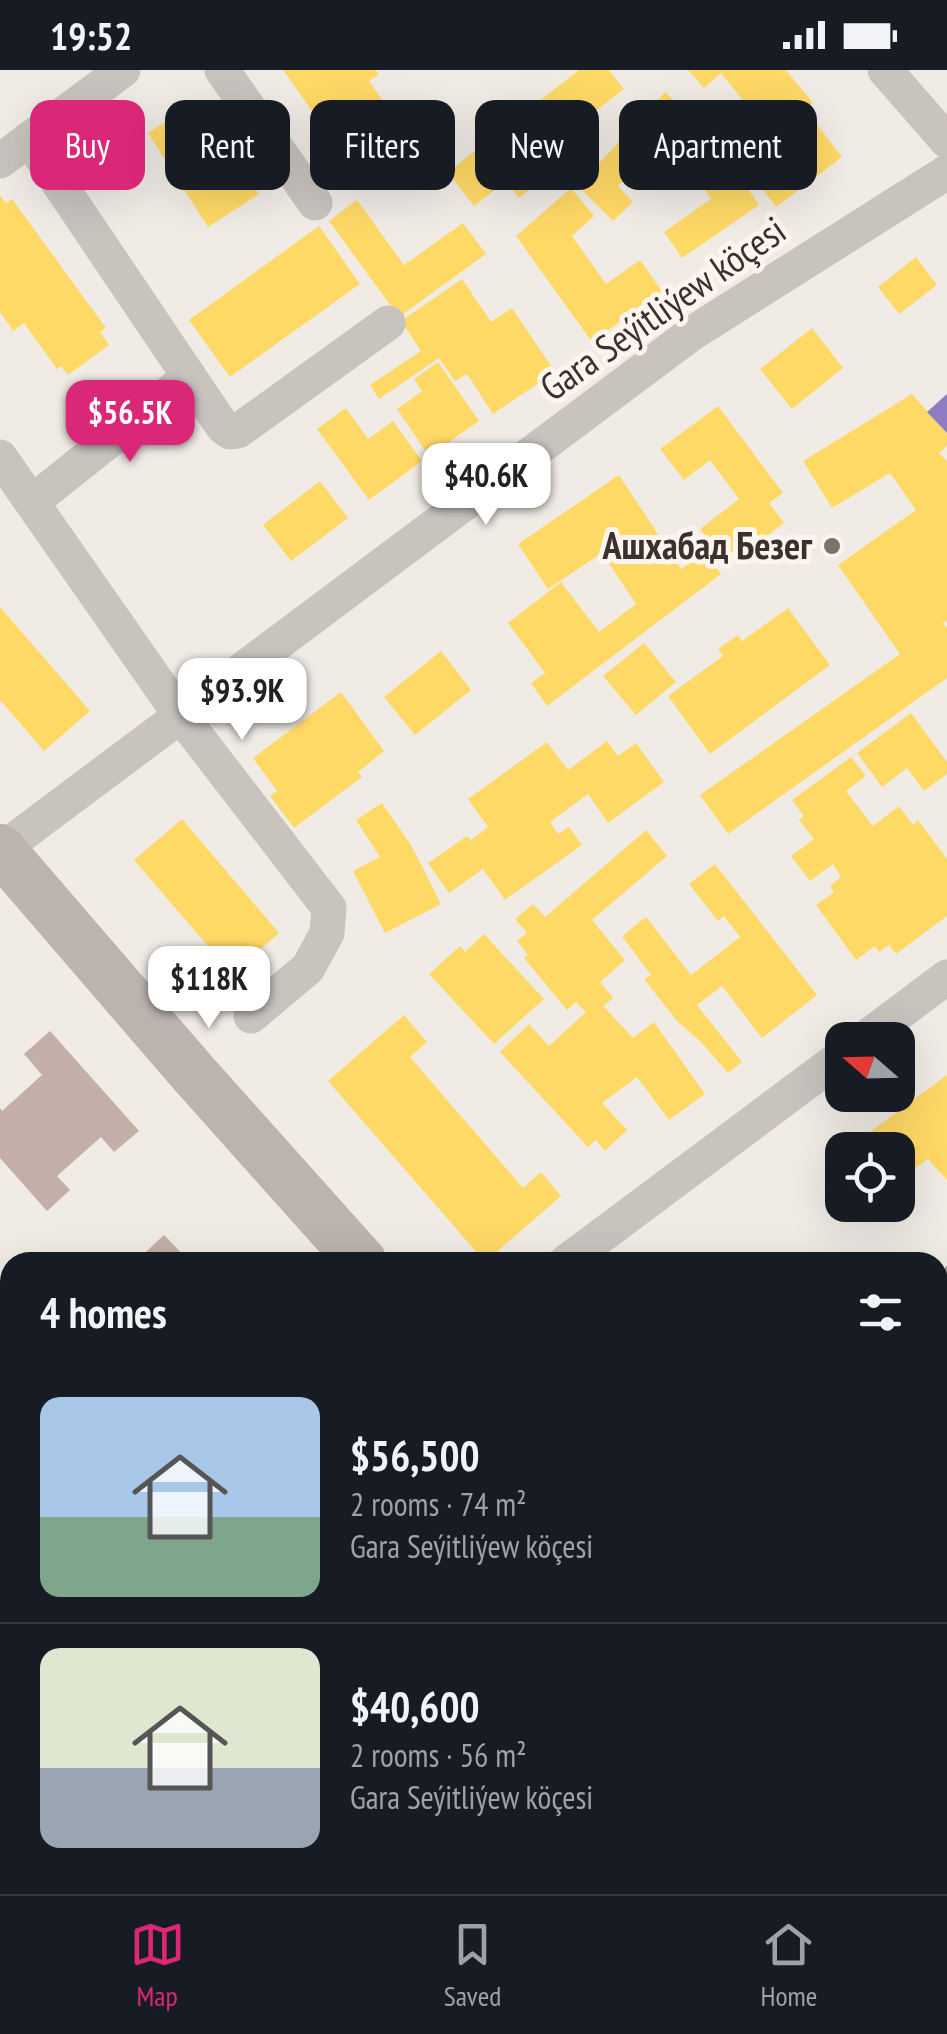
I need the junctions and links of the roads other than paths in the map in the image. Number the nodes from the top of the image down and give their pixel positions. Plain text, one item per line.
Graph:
1 (124, 70) edge
2 (222, 70) edge
3 (885, 70) edge
4 (83, 100) edge
5 (30, 139) edge
6 (947, 142) edge
7 (0, 161) edge
8 (947, 172) edge
9 (64, 190) edge
10 (315, 203) dead end
11 (388, 322) dead end
12 (189, 377) junction
13 (0, 457) edge
14 (32, 502) junction
15 (181, 716) junction
16 (1, 850) edge
17 (947, 977) edge
18 (251, 1016) dead end
19 (887, 1022) edge
20 (825, 1069) edge
21 (353, 1252) edge
22 (579, 1252) edge

1 - 4 street
2 - 10 street
3 - 6 street
5 - 7 street
8 - 15 street, Gara Seýitliýew köçesi
9 - 12 street
11 - 12 street
12 - 14 street
13 - 14 street
14 - 15 street
15 - 16 street, Gara Seýitliýew köçesi
15 - 18 street
16 - 21 street
17 - 19 street
20 - 22 street

